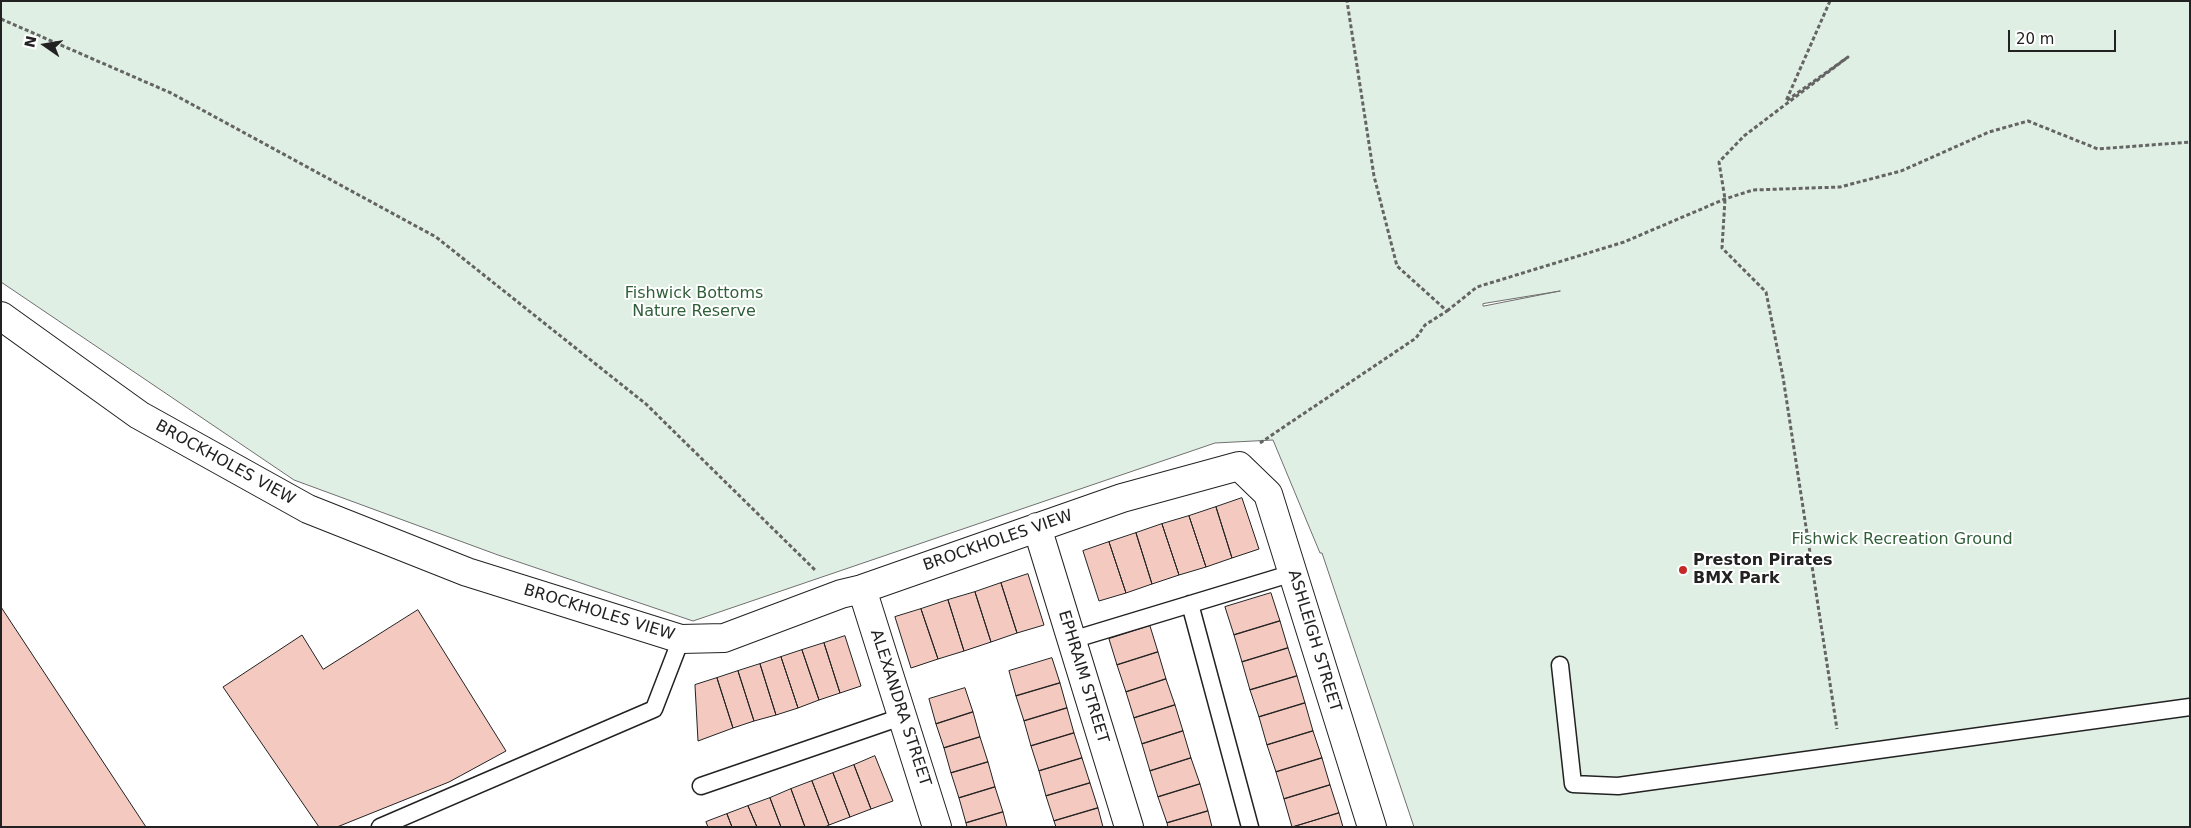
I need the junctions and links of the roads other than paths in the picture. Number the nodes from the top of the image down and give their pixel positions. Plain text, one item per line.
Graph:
1 (1, 316) edge
2 (1239, 466) joint
3 (1037, 527) junction
4 (1292, 573) junction
5 (852, 592) junction
6 (1190, 604) junction
7 (681, 639) junction
8 (1072, 640) junction
9 (1560, 665) dead end
10 (2190, 707) edge
11 (904, 716) junction
12 (701, 786) dead end
13 (930, 824) edge
14 (380, 827) edge
15 (1129, 827) edge
16 (1250, 827) edge
17 (1372, 827) edge

1 - 7 street, BROCKHOLES VIEW
2 - 3 street, BROCKHOLES VIEW
2 - 4 street, ASHLEIGH STREET
3 - 5 street, BROCKHOLES VIEW
3 - 8 street, EPHRAIM STREET
4 - 6 lane
4 - 17 street, ASHLEIGH STREET
5 - 7 street, BROCKHOLES VIEW
5 - 11 street, ALEXANDRA STREET
6 - 8 lane
6 - 16 lane
7 - 14 lane
8 - 15 street, EPHRAIM STREET
9 - 10 lane
11 - 12 lane
11 - 13 street, ALEXANDRA STREET

